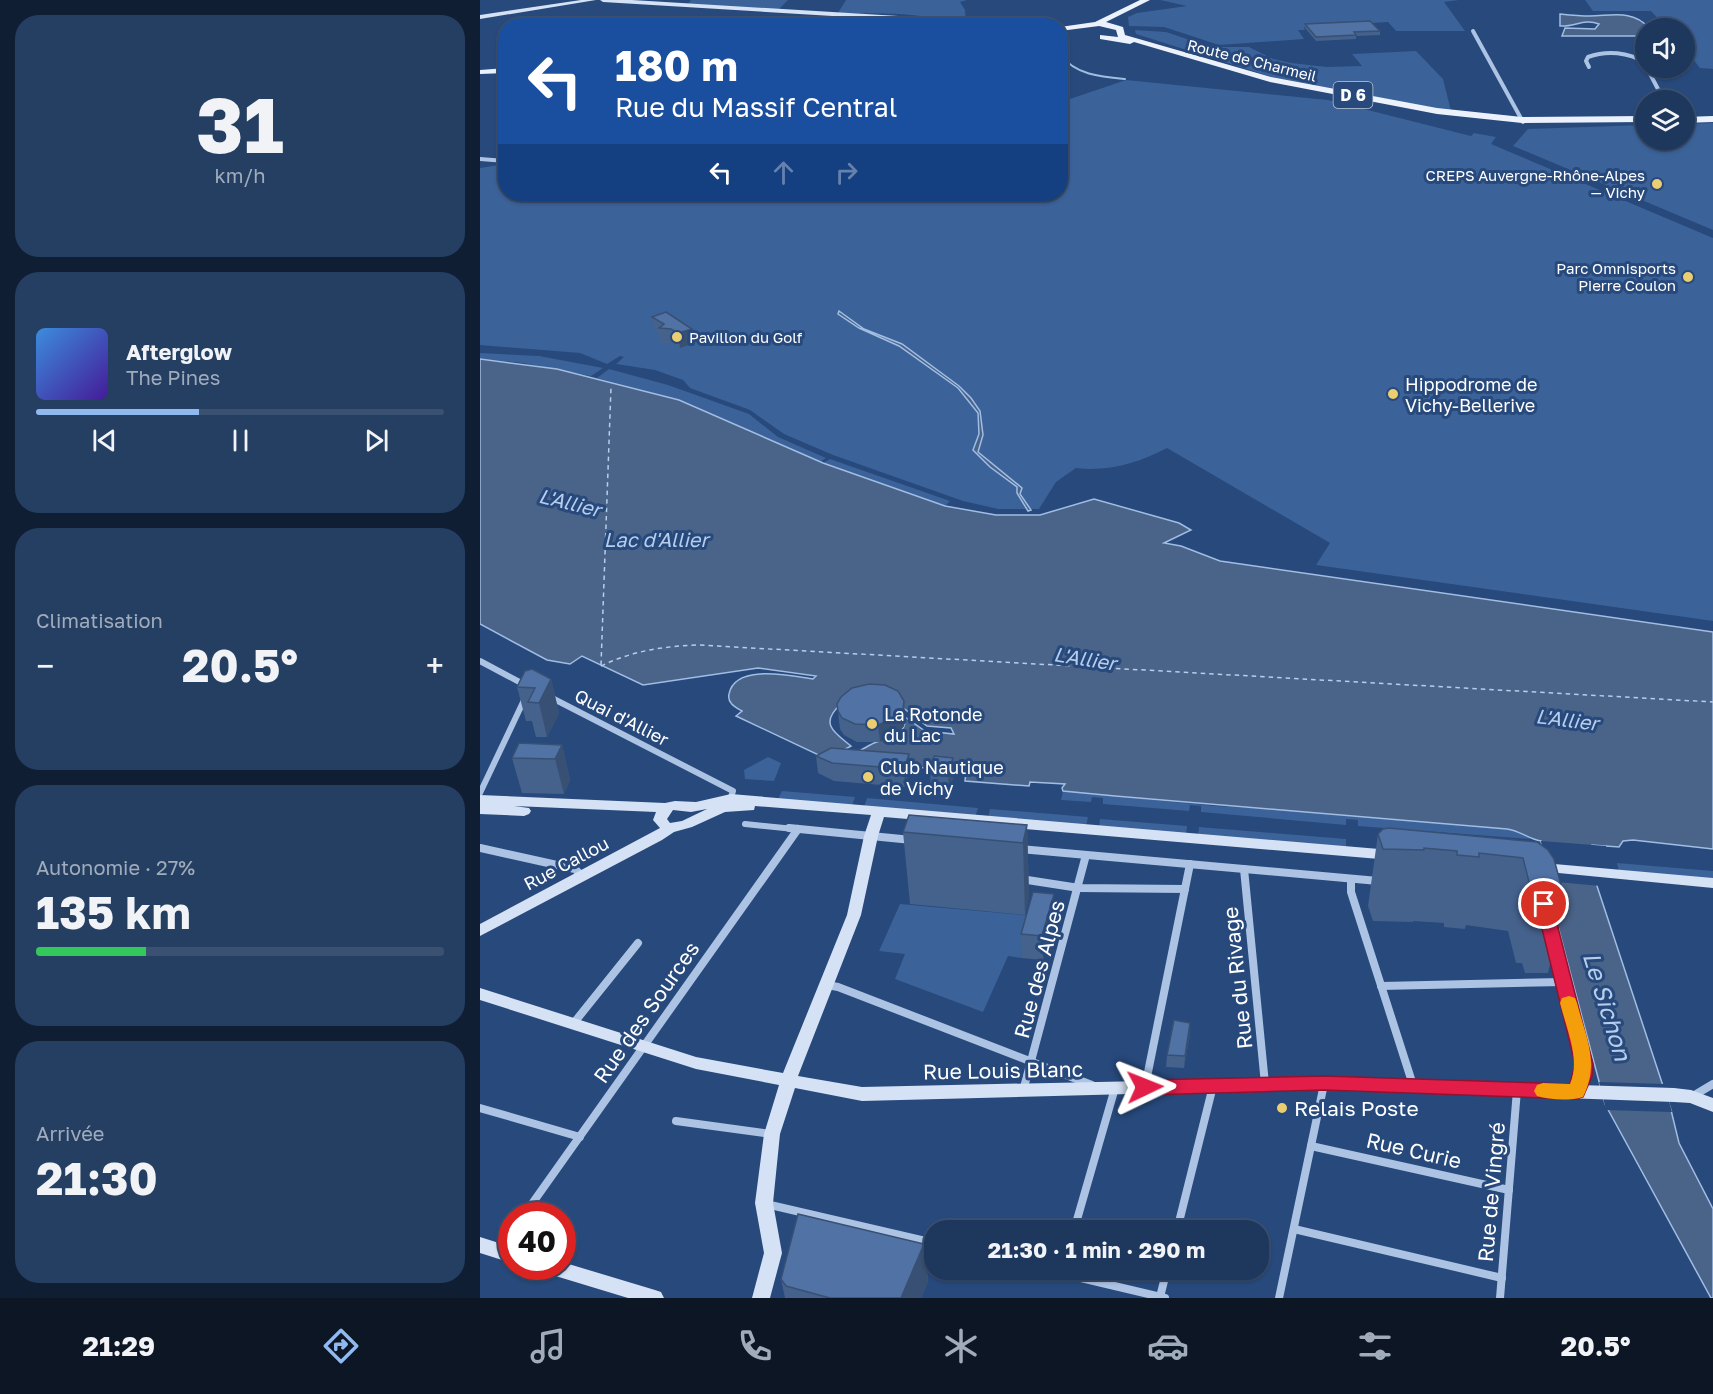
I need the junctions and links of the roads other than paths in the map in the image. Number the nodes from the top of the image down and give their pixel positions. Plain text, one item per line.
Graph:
1 (593, 0) edge
2 (603, 0) edge
3 (654, 0) edge
4 (1146, 0) edge
5 (1151, 0) edge
6 (646, 1) edge
7 (662, 4) junction
8 (480, 17) edge
9 (898, 18) edge
10 (1112, 25) junction
11 (1068, 30) edge
12 (1473, 31) dead end
13 (1088, 32) junction
14 (1068, 33) edge
15 (1119, 33) junction
16 (1103, 37) junction
17 (1635, 58) edge
18 (1588, 67) dead end
19 (498, 71) edge
20 (480, 72) edge
21 (1713, 118) edge
22 (1635, 119) edge
23 (1695, 119) edge
24 (1635, 120) edge
25 (1522, 121) junction
26 (480, 159) edge
27 (498, 160) edge
28 (480, 661) edge
29 (540, 692) edge
30 (480, 793) edge
31 (730, 799) junction
32 (480, 800) edge
33 (480, 809) edge
34 (693, 813) junction
35 (877, 814) junction
36 (666, 818) junction
37 (745, 824) dead end
38 (798, 829) junction
39 (871, 836) junction
40 (916, 840) edge
41 (480, 848) edge
42 (1006, 848) edge
43 (1086, 855) junction
44 (1410, 857) edge
45 (1397, 863) edge
46 (1190, 864) junction
47 (1244, 869) junction
48 (1535, 872) edge
49 (583, 876) junction
50 (1011, 878) dead end
51 (1351, 879) junction
52 (1616, 879) junction
53 (1386, 882) edge
54 (1713, 883) edge
55 (1079, 888) junction
56 (1185, 889) junction
57 (1713, 891) edge
58 (1549, 926) edge
59 (480, 931) edge
60 (638, 943) dead end
61 (1563, 982) junction
62 (826, 985) junction
63 (1381, 986) junction
64 (480, 994) edge
65 (572, 1024) junction
66 (643, 1047) junction
67 (1032, 1064) junction
68 (789, 1081) junction
69 (1324, 1083) junction
70 (1265, 1084) junction
71 (1713, 1084) edge
72 (1214, 1085) junction
73 (1413, 1086) junction
74 (1145, 1087) junction
75 (1109, 1088) junction
76 (1518, 1090) junction
77 (1023, 1091) junction
78 (1576, 1092) junction
79 (1691, 1097) junction
80 (1713, 1105) edge
81 (480, 1108) edge
82 (676, 1121) dead end
83 (772, 1134) junction
84 (580, 1137) junction
85 (1311, 1146) junction
86 (1509, 1190) junction
87 (533, 1202) edge
88 (764, 1203) junction
89 (1076, 1220) edge
90 (1180, 1220) edge
91 (1294, 1229) junction
92 (924, 1241) edge
93 (480, 1245) edge
94 (498, 1251) edge
95 (576, 1274) edge
96 (1502, 1278) junction
97 (1096, 1280) edge
98 (1165, 1280) edge
99 (1162, 1297) edge
100 (655, 1298) edge
101 (761, 1298) edge
102 (1279, 1298) edge
103 (1500, 1298) edge

1 - 8 street
2 - 6 street
3 - 7 street
4 - 13 main road
5 - 10 main road
6 - 7 street
7 - 9 street
10 - 13 main road
10 - 15 main road
11 - 13 main road
12 - 25 street
13 - 14 main road
13 - 16 main road
15 - 16 main road
15 - 25 main road, Route de Charmeil / D 6
16 - 25 main road, Route de Charmeil / D 6
17 - 18 street
19 - 20 main road
21 - 23 main road
22 - 25 main road, Route de Charmeil / D 6
24 - 25 main road, Route de Charmeil / D 6
26 - 27 street
28 - 30 street
29 - 31 street, Quai d'Allier
31 - 34 street
31 - 35 street
32 - 36 street
33 - 36 street
34 - 36 street
34 - 36 street
35 - 39 street
35 - 44 street
35 - 45 street
36 - 49 street, Rue Callou
37 - 38 street
38 - 39 street
38 - 66 street, Rue des Sources
39 - 40 street
39 - 62 street
41 - 49 street
42 - 43 street
43 - 46 street
43 - 55 street, Rue des Alpes
46 - 47 street
46 - 56 street
47 - 51 street
47 - 70 street, Rue du Rivage
48 - 52 street
49 - 59 street, Rue Callou
50 - 55 street
51 - 53 street
51 - 63 street
52 - 54 street
52 - 57 street
55 - 56 street
55 - 67 street, Rue des Alpes
56 - 74 street
58 - 61 street
60 - 65 street
61 - 63 street
61 - 78 street
62 - 67 street
62 - 68 street
63 - 73 street
64 - 65 street, Rue Louis Blanc
65 - 66 street, Rue Louis Blanc
66 - 68 street, Rue Louis Blanc
66 - 84 street, Rue des Sources
67 - 75 street
67 - 77 street, Rue des Alpes
68 - 77 street, Rue Louis Blanc
68 - 83 street
69 - 70 street, Rue Louis Blanc
69 - 73 street, Rue Louis Blanc
69 - 85 street
70 - 72 street, Rue Louis Blanc
71 - 79 street
72 - 74 street, Rue Louis Blanc
72 - 90 street
73 - 76 street, Rue Louis Blanc
74 - 75 street, Rue Louis Blanc
75 - 77 street, Rue Louis Blanc
75 - 89 street
76 - 78 street, Rue Louis Blanc
76 - 86 street, Rue de Vingré
78 - 79 street, Rue Louis Blanc
79 - 80 street
81 - 84 street
82 - 83 street
83 - 88 street
84 - 87 street, Rue des Sources
85 - 86 street, Rue Curie
85 - 91 street
86 - 96 street, Rue de Vingré
88 - 92 street
88 - 101 street
91 - 96 street
91 - 102 street
93 - 94 street
95 - 100 street
96 - 103 street, Rue de Vingré
97 - 99 street
98 - 99 street

